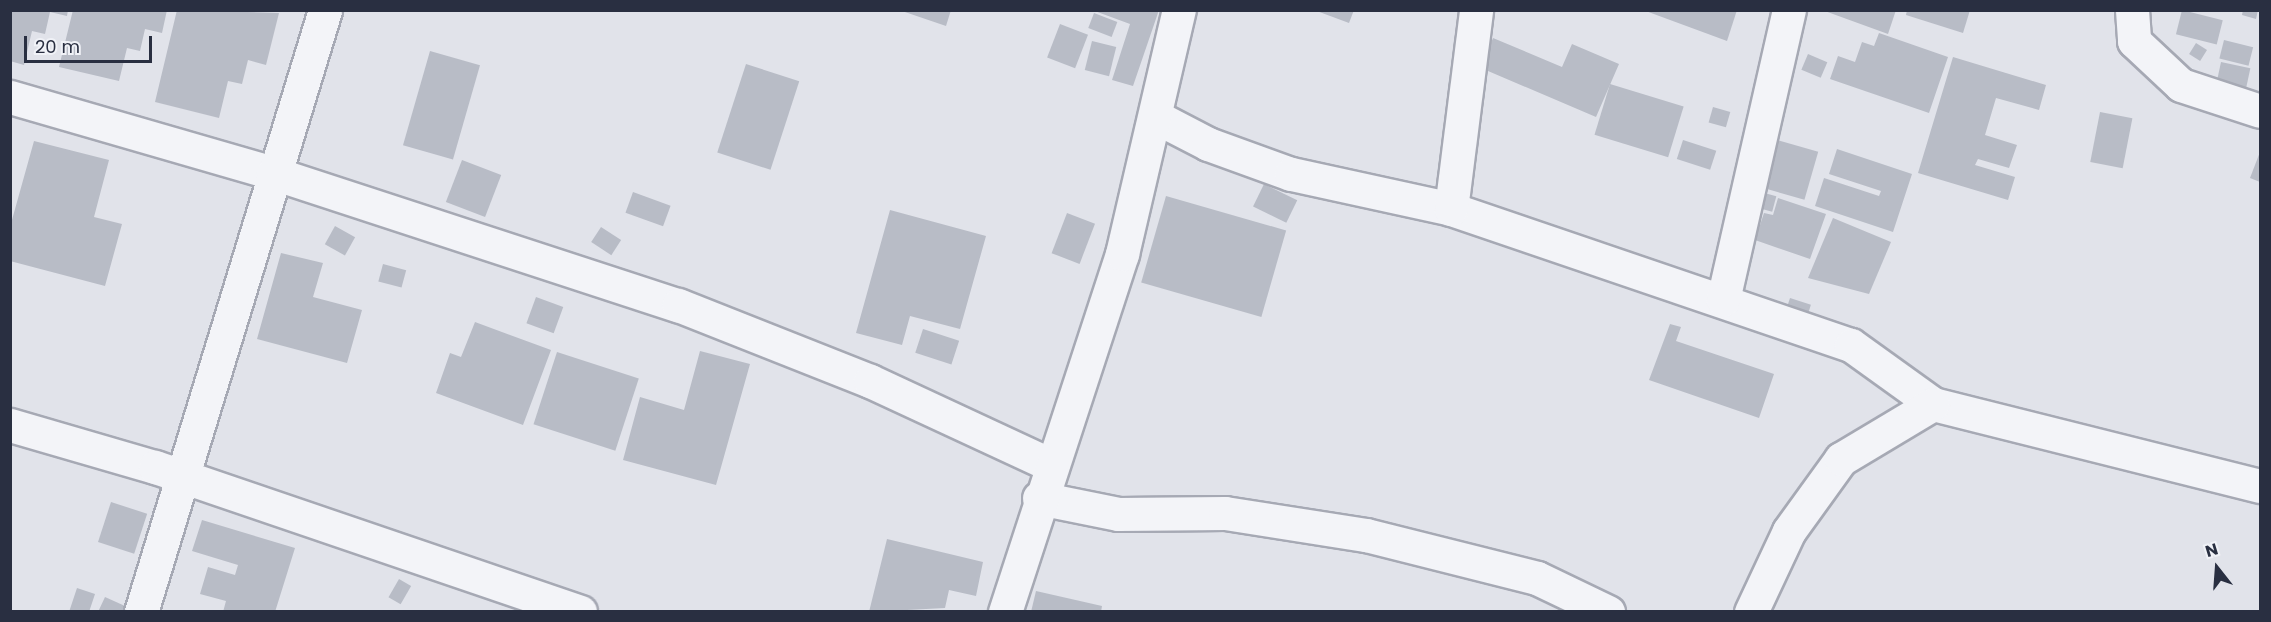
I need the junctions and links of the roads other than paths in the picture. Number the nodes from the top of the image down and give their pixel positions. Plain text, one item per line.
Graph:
1 (325, 10) edge
2 (1179, 10) edge
3 (1476, 10) edge
4 (1789, 10) edge
5 (2132, 10) edge
6 (10, 97) edge
7 (2260, 111) edge
8 (1156, 117) junction
9 (273, 173) junction
10 (1451, 209) junction
11 (1723, 300) junction
12 (1933, 404) junction
13 (10, 425) edge
14 (1049, 464) junction
15 (179, 477) junction
16 (2260, 486) edge
17 (1039, 498) junction
18 (141, 612) edge
19 (580, 612) edge
20 (1005, 612) edge
21 (1608, 612) edge
22 (1751, 612) edge

1 - 9 street
2 - 8 street
3 - 10 street
4 - 11 street
5 - 7 street
6 - 9 street
8 - 10 street
8 - 14 street
9 - 14 street
9 - 15 street
10 - 11 street
11 - 12 street
12 - 16 street
12 - 22 street
13 - 15 street
14 - 17 street
15 - 18 street
15 - 19 street
17 - 20 street
17 - 21 street

